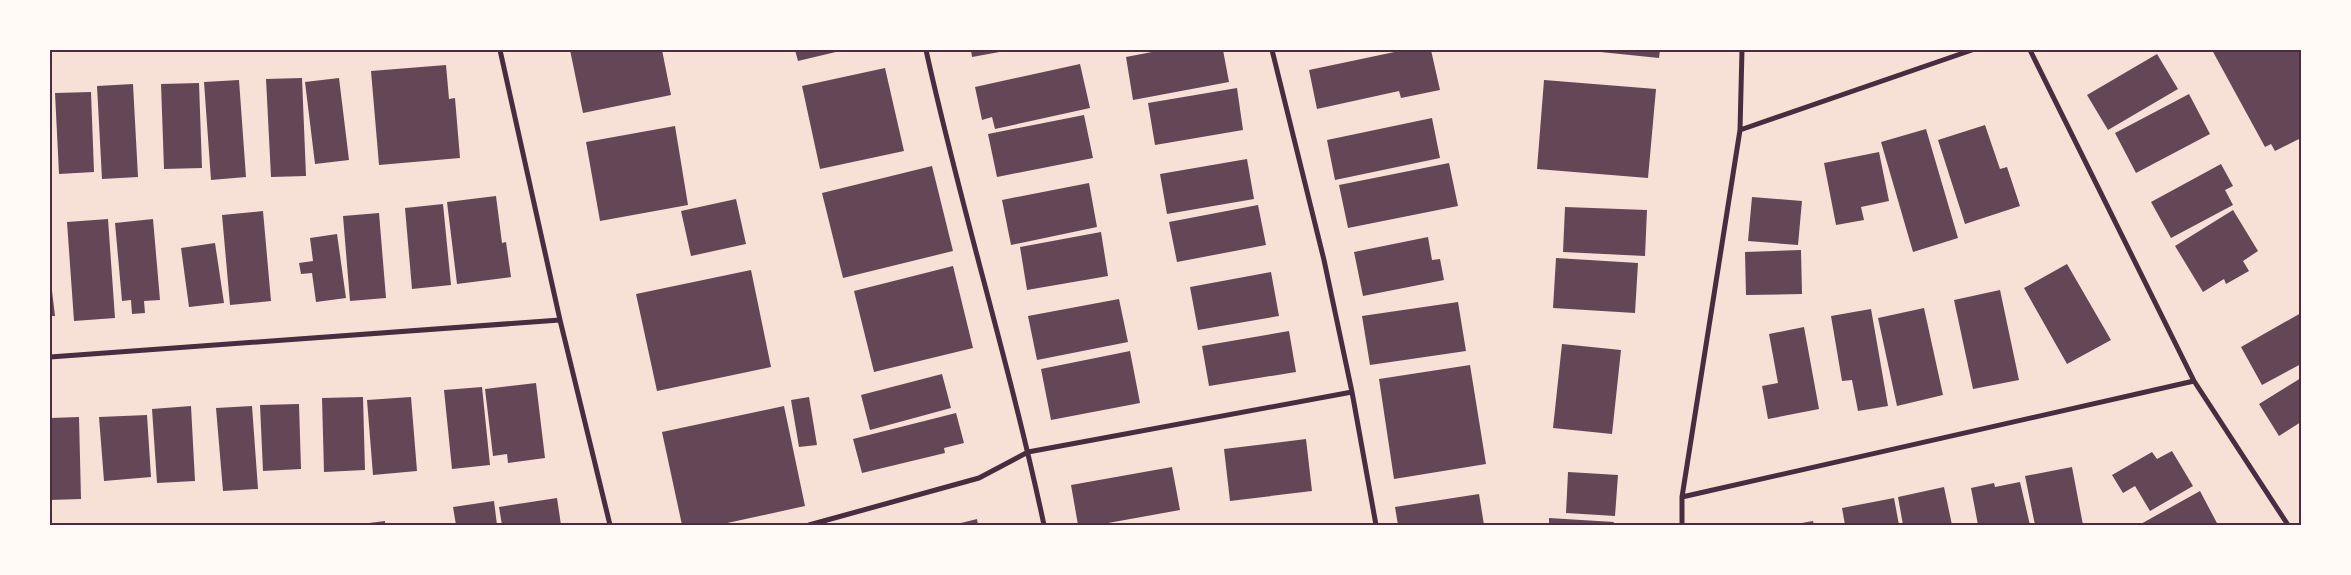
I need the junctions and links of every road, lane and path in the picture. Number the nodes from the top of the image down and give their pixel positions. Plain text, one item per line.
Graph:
1 (500, 50) edge
2 (926, 50) edge
3 (1272, 50) edge
4 (1742, 50) edge
5 (1972, 50) edge
6 (2030, 50) edge
7 (1740, 130) junction
8 (560, 320) junction
9 (50, 357) edge
10 (2194, 381) junction
11 (1352, 392) junction
12 (1028, 452) junction
13 (1682, 497) junction
14 (610, 525) edge
15 (809, 525) edge
16 (1044, 525) edge
17 (1376, 525) edge
18 (1682, 525) edge
19 (2288, 525) edge

1 - 8 street
2 - 12 street
3 - 11 street
4 - 7 street
5 - 7 street
6 - 10 street
7 - 13 street
8 - 9 street
8 - 14 street
10 - 13 street
10 - 19 street
11 - 12 street
11 - 17 street
12 - 15 street
12 - 16 street
13 - 18 street

